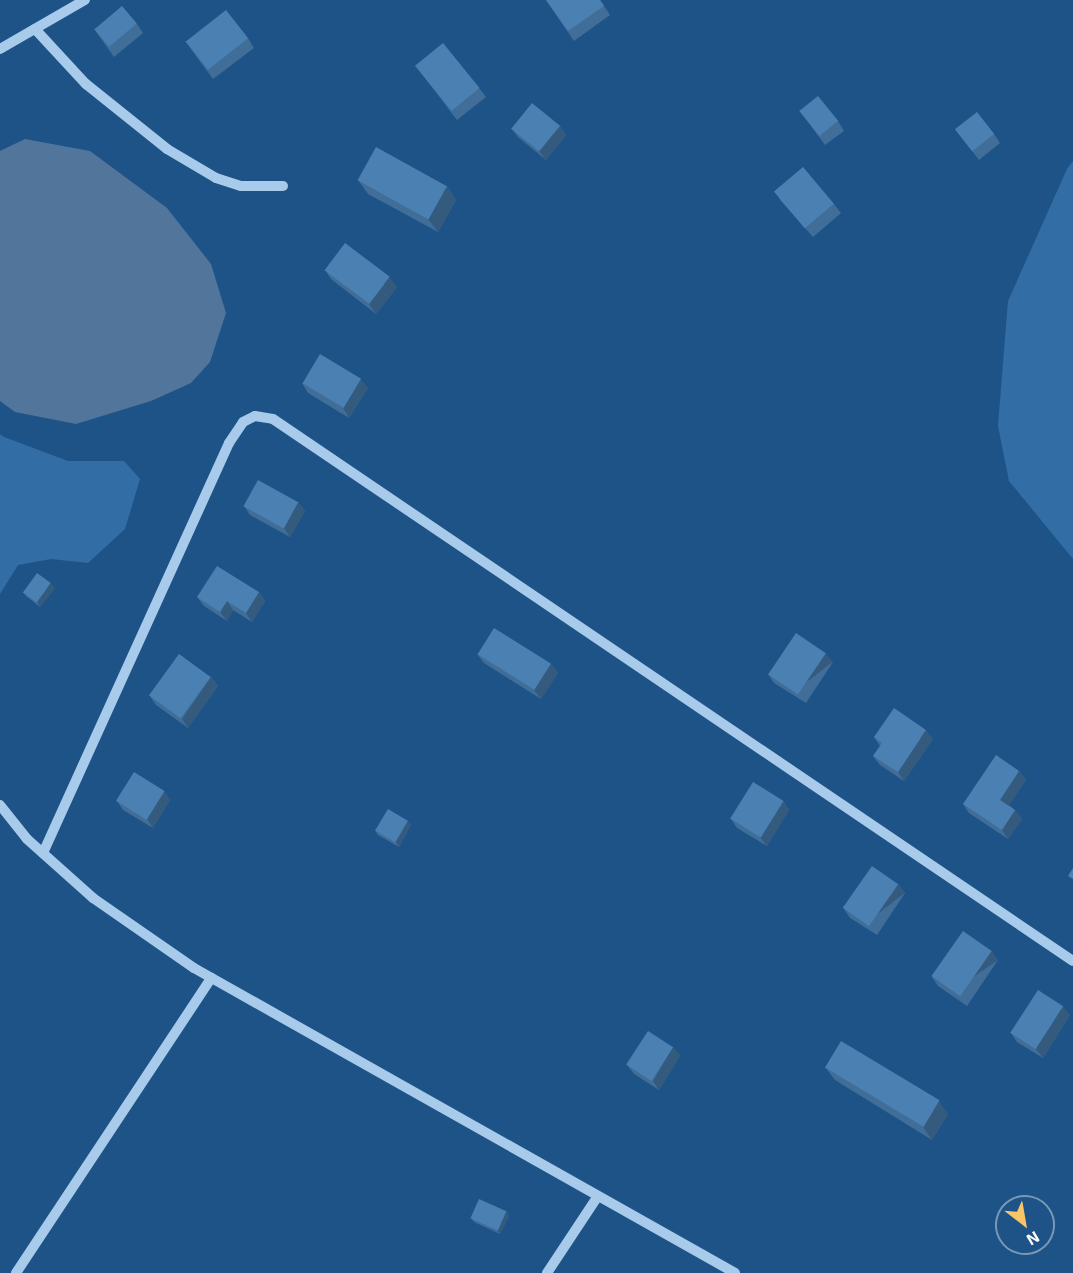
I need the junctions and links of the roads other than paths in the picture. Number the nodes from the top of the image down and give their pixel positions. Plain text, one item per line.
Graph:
1 (85, 0) edge
2 (35, 29) junction
3 (0, 49) edge
4 (283, 186) dead end
5 (0, 806) edge
6 (43, 853) junction
7 (1073, 961) edge
8 (211, 978) junction
9 (598, 1196) junction
10 (16, 1273) edge
11 (547, 1273) edge
12 (735, 1273) edge

1 - 2 street
2 - 3 street
2 - 4 street
5 - 6 street
6 - 7 street
6 - 8 street
8 - 9 street
8 - 10 street
9 - 11 street
9 - 12 street

